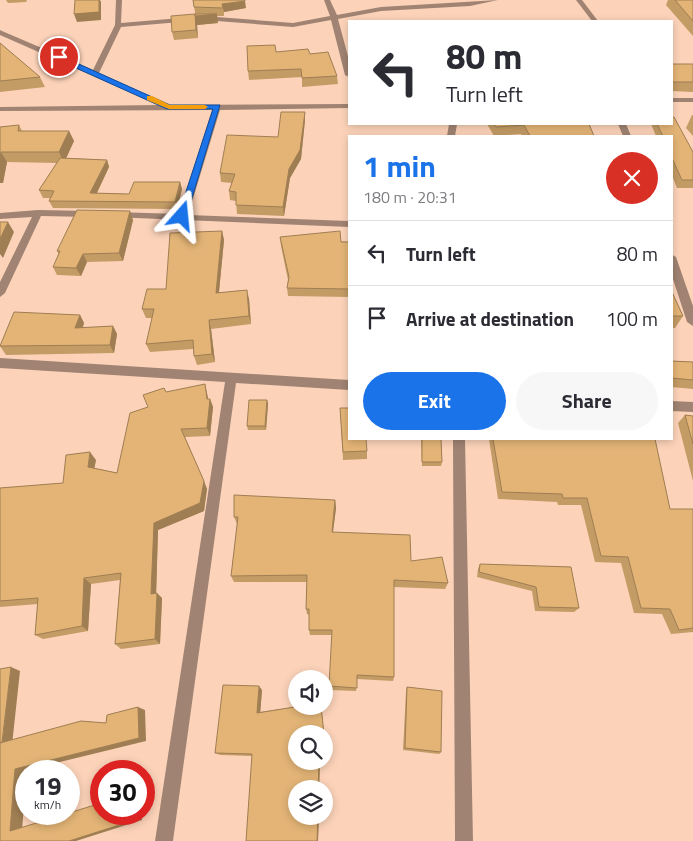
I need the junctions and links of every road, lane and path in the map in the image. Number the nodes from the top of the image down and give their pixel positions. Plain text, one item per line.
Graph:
1 (119, 0) edge
2 (327, 0) edge
3 (495, 0) edge
4 (579, 0) edge
5 (334, 17) junction
6 (594, 20) edge
7 (118, 25) junction
8 (0, 32) edge
9 (348, 70) edge
10 (95, 73) junction
11 (673, 100) edge
12 (693, 100) edge
13 (348, 106) edge
14 (169, 107) junction
15 (217, 107) junction
16 (0, 109) edge
17 (38, 213) junction
18 (0, 216) edge
19 (182, 216) junction
20 (348, 224) edge
21 (673, 263) edge
22 (0, 293) edge
23 (693, 322) edge
24 (0, 363) edge
25 (231, 378) junction
26 (348, 385) edge
27 (673, 406) edge
28 (693, 407) edge
29 (459, 440) edge
30 (164, 841) edge
31 (464, 841) edge

1 - 7 street
2 - 5 street
3 - 5 street
4 - 6 street
5 - 7 street
5 - 9 street
7 - 10 street
8 - 10 street
10 - 14 street
11 - 12 street
13 - 15 street
14 - 15 street
14 - 16 street
15 - 19 street
17 - 18 street
17 - 19 street
17 - 22 street
19 - 20 street
21 - 23 street
24 - 25 street
25 - 26 street
25 - 30 street
27 - 28 street
29 - 31 street

